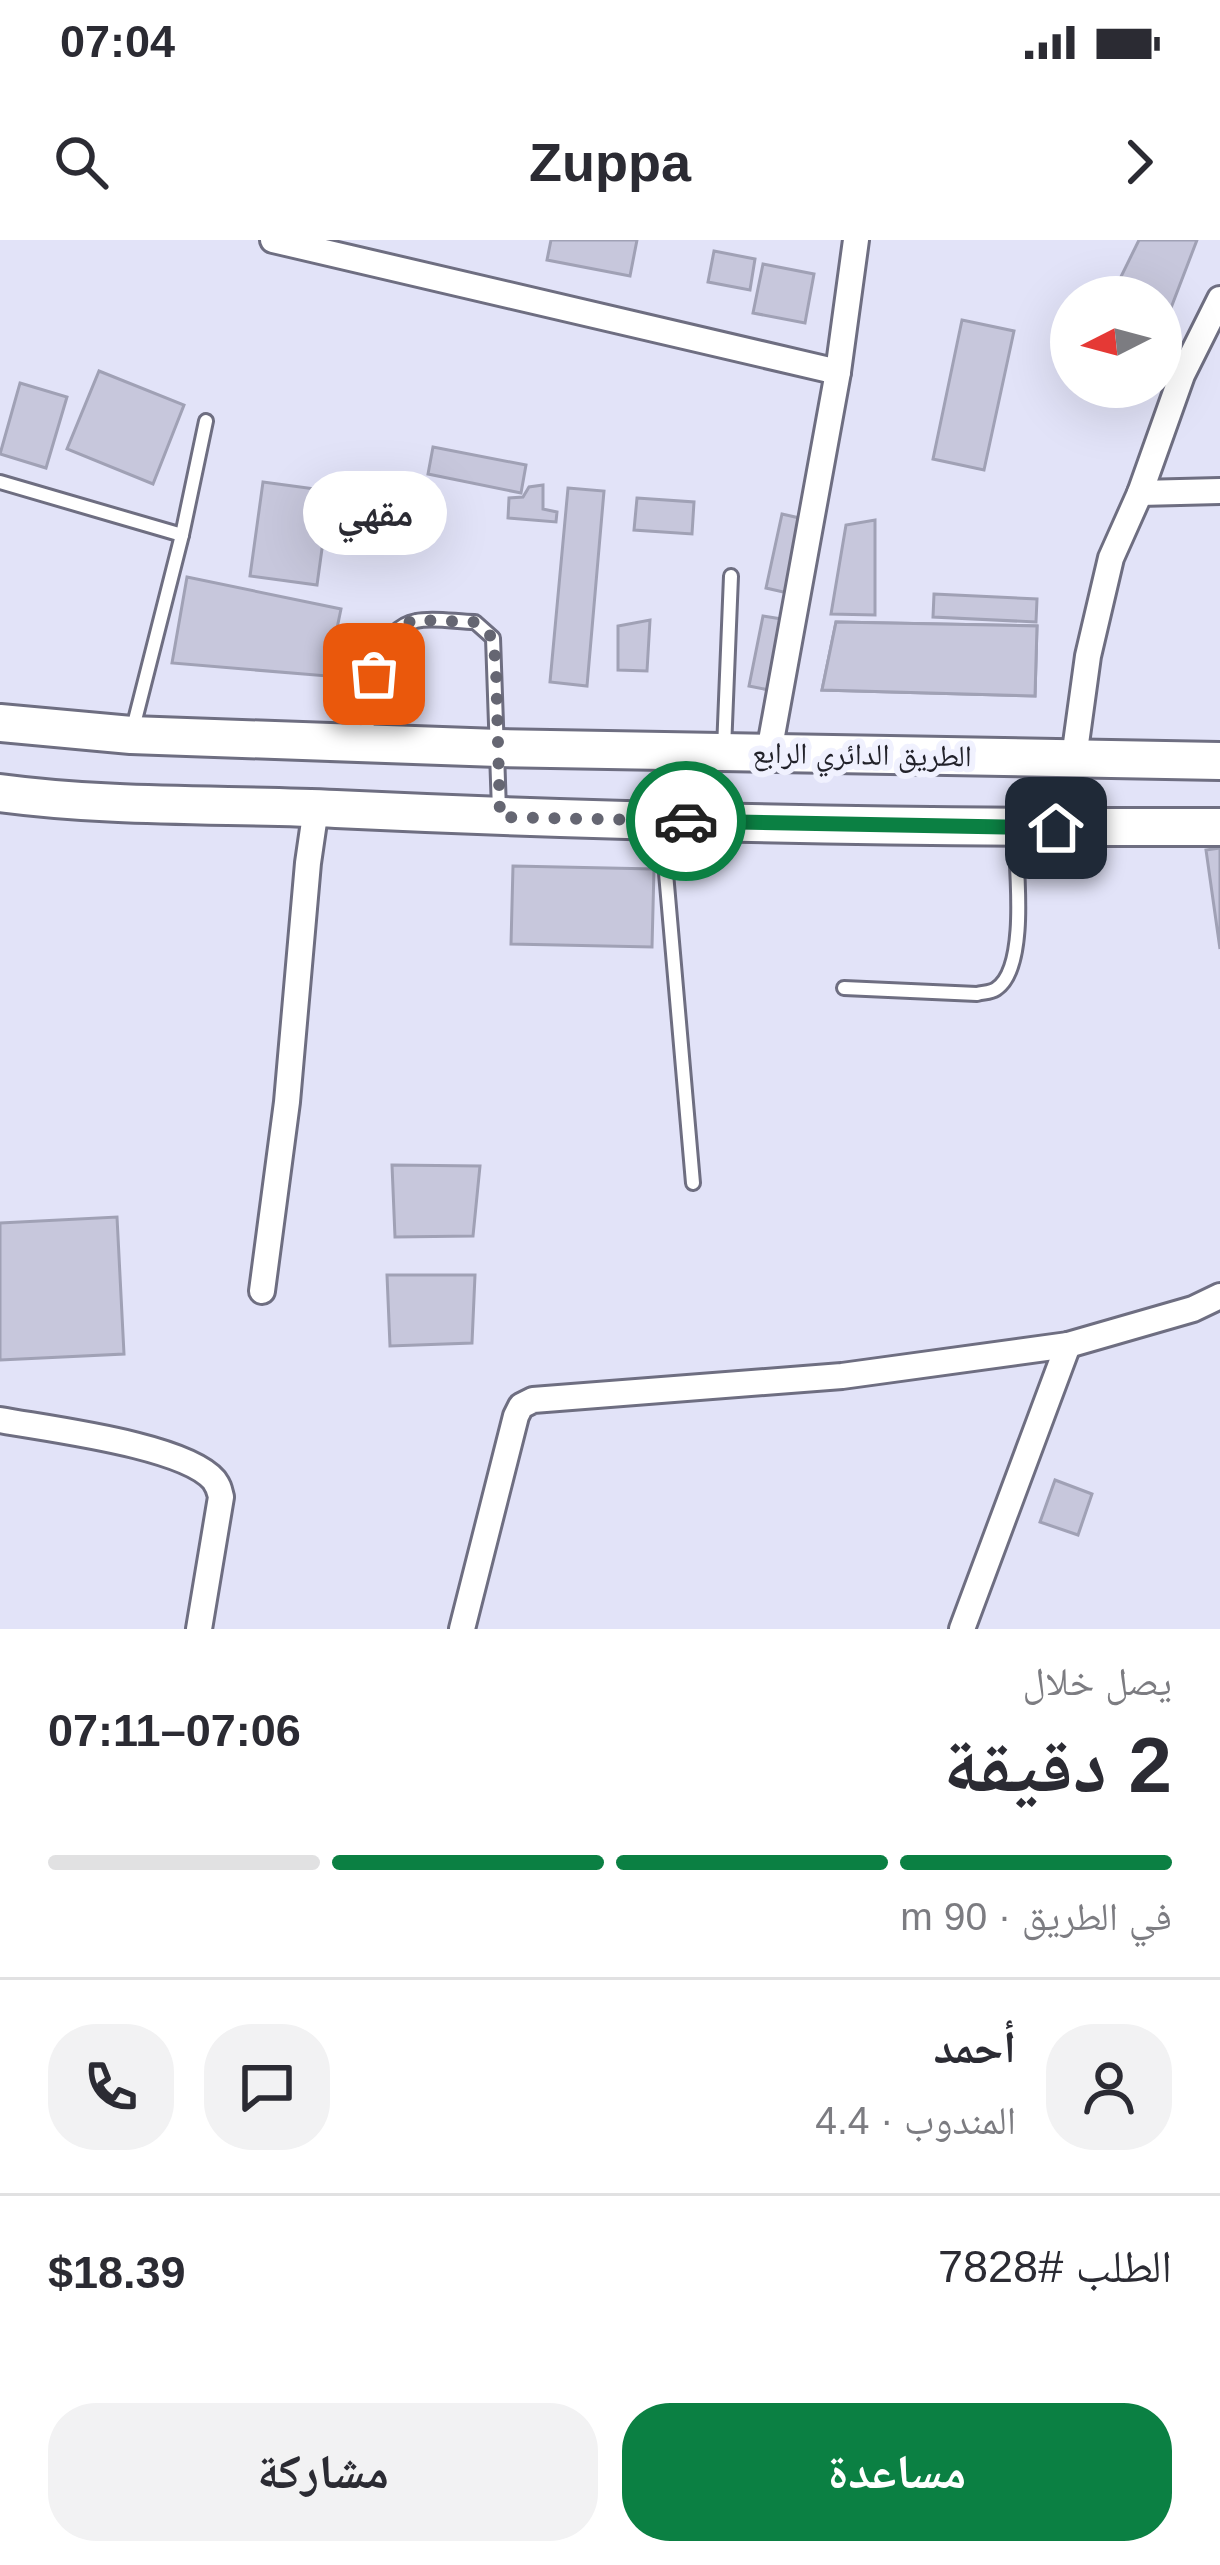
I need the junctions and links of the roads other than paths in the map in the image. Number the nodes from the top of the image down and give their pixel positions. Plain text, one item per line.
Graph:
1 (273, 240) edge
2 (856, 240) edge
3 (1220, 299) edge
4 (838, 372) junction
5 (206, 421) dead end
6 (0, 482) edge
7 (1220, 491) edge
8 (1140, 493) junction
9 (182, 535) junction
10 (731, 576) dead end
11 (0, 723) edge
12 (131, 735) junction
13 (366, 743) junction
14 (497, 748) junction
15 (724, 751) junction
16 (769, 752) junction
17 (1074, 758) junction
18 (1220, 760) edge
19 (0, 793) edge
20 (316, 808) junction
21 (500, 817) junction
22 (661, 820) junction
23 (1220, 827) edge
24 (1015, 828) junction
25 (844, 988) dead end
26 (693, 1183) dead end
27 (262, 1291) dead end
28 (1220, 1296) edge
29 (1068, 1345) junction
30 (0, 1420) edge
31 (199, 1629) edge
32 (462, 1629) edge
33 (962, 1629) edge

1 - 4 street
2 - 4 street
3 - 8 street
4 - 16 street
5 - 9 lane
6 - 9 lane
7 - 8 street
8 - 17 street
9 - 12 lane
10 - 15 lane
11 - 12 main road, الطريق الدائري الرابع
12 - 13 main road, الطريق الدائري الرابع
13 - 14 main road, الطريق الدائري الرابع
13 - 14 lane
14 - 15 main road, الطريق الدائري الرابع
14 - 21 lane
15 - 16 main road, الطريق الدائري الرابع
16 - 17 main road, الطريق الدائري الرابع
17 - 18 main road, الطريق الدائري الرابع
19 - 20 main road
20 - 21 main road
20 - 27 street
21 - 22 main road
22 - 24 main road
22 - 26 lane
23 - 24 main road
24 - 25 lane
28 - 29 street
29 - 32 street
29 - 33 street
30 - 31 street

